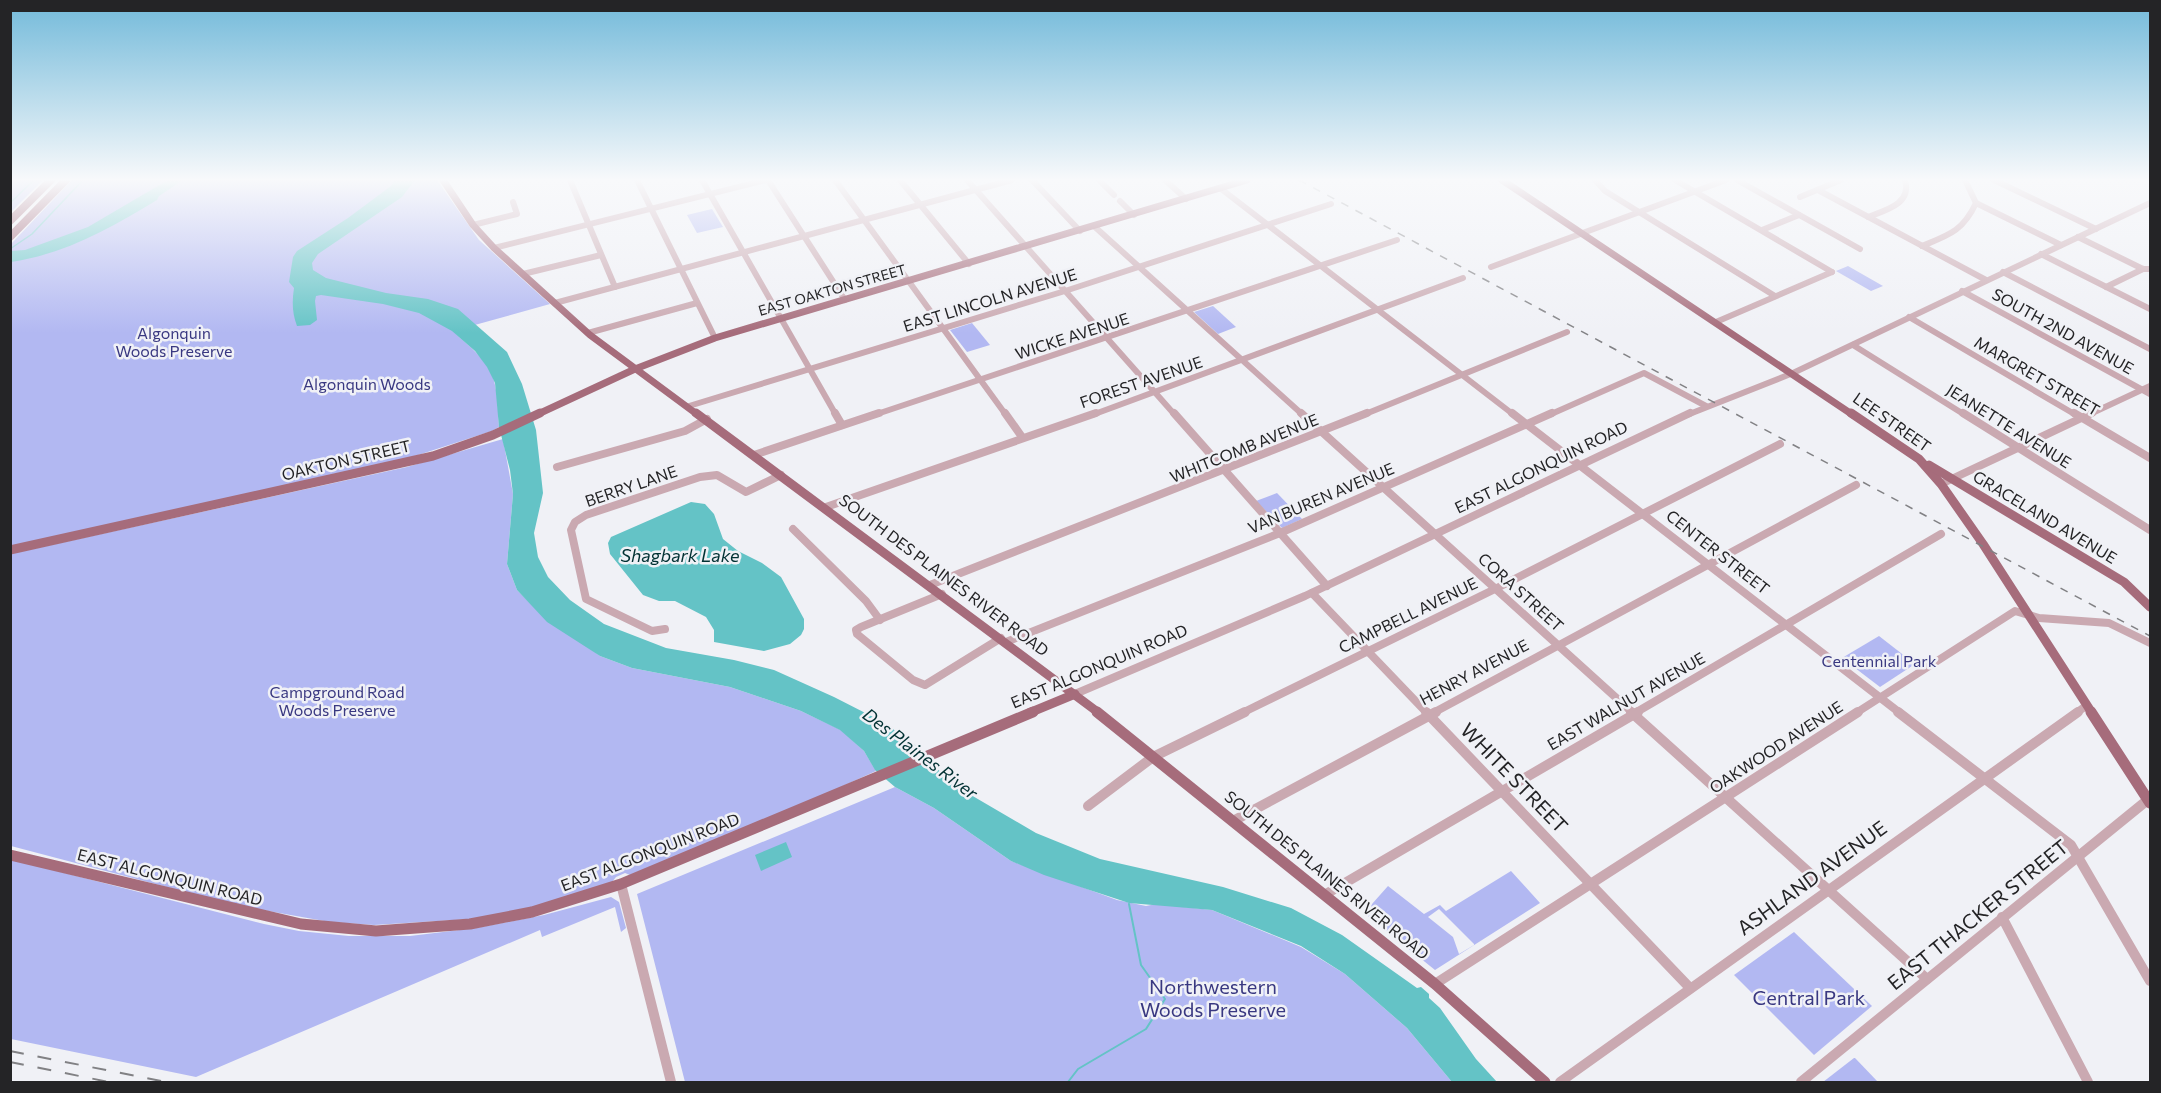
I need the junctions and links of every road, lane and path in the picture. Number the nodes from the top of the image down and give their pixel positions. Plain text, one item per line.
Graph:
1 (478, 231) edge
2 (563, 231) edge
3 (591, 231) edge
4 (662, 231) edge
5 (731, 231) edge
6 (800, 231) edge
7 (826, 231) edge
8 (871, 231) edge
9 (941, 231) edge
10 (1012, 231) edge
11 (1080, 231) edge
12 (1100, 231) edge
13 (1249, 231) edge
14 (1276, 231) edge
15 (1579, 231) edge
16 (1591, 231) edge
17 (1671, 231) edge
18 (1764, 231) edge
19 (1828, 231) edge
20 (1894, 231) edge
21 (1955, 231) edge
22 (2033, 231) edge
23 (2091, 231) edge
24 (1583, 234) junction
25 (804, 237) junction
26 (2078, 237) junction
27 (1397, 240) dead end
28 (2061, 245) junction
29 (1922, 246) junction
30 (1026, 247) junction
31 (494, 248) junction
32 (1860, 249) dead end
33 (744, 253) junction
34 (2041, 254) junction
35 (602, 255) junction
36 (969, 264) junction
37 (1321, 266) junction
38 (1138, 267) junction
39 (1491, 267) dead end
40 (2143, 269) junction
41 (2151, 269) edge
42 (681, 270) junction
43 (2003, 272) junction
44 (523, 274) junction
45 (1463, 278) dead end
46 (1986, 280) junction
47 (908, 282) junction
48 (615, 287) junction
49 (2106, 287) junction
50 (1065, 291) junction
51 (1962, 291) junction
52 (1775, 296) junction
53 (845, 300) junction
54 (555, 303) junction
55 (697, 303) junction
56 (2151, 309) edge
57 (1378, 310) junction
58 (1188, 312) junction
59 (1909, 317) junction
60 (781, 318) junction
61 (1716, 322) junction
62 (942, 328) junction
63 (1567, 332) dead end
64 (588, 333) junction
65 (715, 338) junction
66 (1107, 339) junction
67 (1853, 345) junction
68 (2151, 349) edge
69 (1242, 360) junction
70 (810, 368) junction
71 (634, 369) junction
72 (1793, 373) junction
73 (1463, 375) junction
74 (981, 380) junction
75 (2151, 386) edge
76 (2142, 390) junction
77 (1155, 393) junction
78 (2151, 394) edge
79 (689, 406) junction
80 (1706, 406) junction
81 (537, 416) joint
82 (2081, 418) junction
83 (707, 419) junction
84 (1527, 424) junction
85 (842, 425) junction
86 (1321, 432) junction
87 (1022, 437) junction
88 (1780, 444) dead end
89 (2018, 447) junction
90 (754, 455) junction
91 (2151, 458) edge
92 (1919, 459) junction
93 (1581, 466) junction
94 (557, 467) dead end
95 (1225, 471) junction
96 (781, 475) junction
97 (1952, 479) junction
98 (1856, 484) dead end
99 (1941, 484) junction
100 (1383, 488) junction
101 (826, 507) junction
102 (1642, 513) junction
103 (794, 529) dead end
104 (2151, 530) edge
105 (1280, 533) junction
106 (1941, 534) dead end
107 (1436, 536) junction
108 (10, 550) edge
109 (1708, 564) junction
110 (930, 585) junction
111 (1327, 586) junction
112 (1495, 589) junction
113 (1312, 593) junction
114 (942, 594) junction
115 (2151, 607) edge
116 (2029, 614) junction
117 (880, 620) junction
118 (1787, 625) junction
119 (665, 629) dead end
120 (1003, 640) junction
121 (2151, 643) edge
122 (1558, 645) junction
123 (1368, 652) junction
124 (1075, 694) junction
125 (1881, 697) junction
126 (2086, 706) junction
127 (1427, 714) junction
128 (1634, 714) junction
129 (1153, 757) junction
130 (1986, 777) junction
131 (1501, 791) junction
132 (1726, 797) junction
133 (2150, 800) edge
134 (1088, 806) dead end
135 (1235, 820) junction
136 (10, 855) edge
137 (2079, 855) junction
138 (621, 884) junction
139 (1590, 884) junction
140 (1827, 889) junction
141 (1326, 894) junction
142 (2002, 917) junction
143 (1928, 979) junction
144 (2151, 981) edge
145 (1435, 984) junction
146 (1690, 988) junction
147 (671, 1083) edge
148 (1545, 1083) edge
149 (1560, 1083) edge
150 (1801, 1083) edge
151 (2088, 1083) edge

1 - 31 main road, SOUTH DES PLAINES RIVER ROAD
2 - 31 street
3 - 35 street
4 - 42 street
5 - 33 street
6 - 25 street
7 - 25 street
8 - 47 street
9 - 36 street
10 - 30 street
11 - 30 main road, EAST OAKTON STREET
12 - 38 street, CORA STREET
13 - 38 street, EAST LINCOLN AVENUE
14 - 37 street, CENTER STREET
15 - 24 main road, LEE STREET
16 - 24 street
17 - 52 street
18 - 52 street
19 - 32 street
20 - 29 street
21 - 29 street
22 - 28 street
23 - 26 street, EAST ALGONQUIN ROAD
24 - 39 street
24 - 61 main road, LEE STREET
25 - 33 street
25 - 53 street
26 - 28 street, EAST ALGONQUIN ROAD
26 - 40 street
27 - 37 street, WICKE AVENUE
28 - 34 street, EAST ALGONQUIN ROAD
29 - 46 street
30 - 36 main road, EAST OAKTON STREET
30 - 50 street
31 - 44 main road, SOUTH DES PLAINES RIVER ROAD
33 - 42 street
33 - 60 street
34 - 43 street, EAST ALGONQUIN ROAD
34 - 49 street
35 - 44 street
35 - 48 street
36 - 47 main road, EAST OAKTON STREET
37 - 57 street, CENTER STREET
37 - 58 street, WICKE AVENUE
38 - 50 street, EAST LINCOLN AVENUE
38 - 58 street, CORA STREET
40 - 41 street
40 - 49 street
42 - 48 street
42 - 55 street
43 - 46 street, EAST ALGONQUIN ROAD
43 - 68 street
44 - 54 main road, SOUTH DES PLAINES RIVER ROAD
45 - 57 street, FOREST AVENUE
46 - 51 street, EAST ALGONQUIN ROAD
47 - 53 main road, EAST OAKTON STREET
47 - 62 street
48 - 54 street
49 - 56 street
50 - 62 street, EAST LINCOLN AVENUE
50 - 66 street
51 - 59 street, EAST ALGONQUIN ROAD
51 - 76 street, SOUTH 2ND AVENUE
52 - 61 street
53 - 60 main road, EAST OAKTON STREET
54 - 64 main road, SOUTH DES PLAINES RIVER ROAD
55 - 64 street
55 - 65 street
57 - 69 street, FOREST AVENUE
57 - 73 street, CENTER STREET
58 - 66 street, WICKE AVENUE
58 - 69 street, CORA STREET
59 - 67 street, EAST ALGONQUIN ROAD
59 - 82 street, MARGRET STREET
60 - 65 main road, EAST OAKTON STREET
60 - 70 street
61 - 72 main road, LEE STREET
62 - 70 street, EAST LINCOLN AVENUE
62 - 74 street
63 - 73 street, WHITCOMB AVENUE
64 - 71 main road, SOUTH DES PLAINES RIVER ROAD
65 - 71 main road, EAST OAKTON STREET
66 - 74 street, WICKE AVENUE
66 - 77 street
67 - 72 street, EAST ALGONQUIN ROAD
67 - 89 street, JEANETTE AVENUE
69 - 77 street, FOREST AVENUE
69 - 86 street, CORA STREET
70 - 79 street, EAST LINCOLN AVENUE
70 - 85 street
71 - 79 main road, SOUTH DES PLAINES RIVER ROAD
71 - 81 main road, EAST OAKTON STREET
72 - 80 street, EAST ALGONQUIN ROAD
72 - 92 main road, LEE STREET
73 - 84 street, CENTER STREET
73 - 86 street, WHITCOMB AVENUE
74 - 85 street, WICKE AVENUE
74 - 87 street
75 - 76 street
76 - 78 street, SOUTH 2ND AVENUE
76 - 82 street
77 - 87 street, FOREST AVENUE
77 - 95 street
79 - 83 main road, SOUTH DES PLAINES RIVER ROAD
80 - 84 street, VAN BUREN AVENUE
80 - 93 street, EAST ALGONQUIN ROAD
81 - 108 main road, OAKTON STREET
82 - 89 street
82 - 91 street, MARGRET STREET
83 - 90 main road, SOUTH DES PLAINES RIVER ROAD
83 - 94 street
84 - 93 street, CENTER STREET
84 - 100 street, VAN BUREN AVENUE
85 - 90 street, WICKE AVENUE
86 - 95 street, WHITCOMB AVENUE
86 - 100 street, CORA STREET
87 - 101 street, FOREST AVENUE
88 - 102 street, CAMPBELL AVENUE
89 - 97 street
89 - 104 street, JEANETTE AVENUE
90 - 96 main road, SOUTH DES PLAINES RIVER ROAD
92 - 97 main road, GRACELAND AVENUE
92 - 99 main road, LEE STREET
93 - 102 street, CENTER STREET
93 - 107 street, EAST ALGONQUIN ROAD
95 - 105 street
95 - 110 street, WHITCOMB AVENUE
96 - 101 main road, SOUTH DES PLAINES RIVER ROAD
96 - 119 street, BERRY LANE
97 - 99 street
97 - 115 main road, GRACELAND AVENUE
98 - 109 street, HENRY AVENUE
99 - 116 main road, LEE STREET
100 - 105 street, VAN BUREN AVENUE
100 - 107 street, CORA STREET
101 - 110 main road, SOUTH DES PLAINES RIVER ROAD
102 - 109 street, CENTER STREET
102 - 112 street, CAMPBELL AVENUE
103 - 117 street
105 - 111 street
105 - 120 street, VAN BUREN AVENUE
106 - 118 street, EAST WALNUT AVENUE
107 - 111 street, EAST ALGONQUIN ROAD
107 - 112 street, CORA STREET
109 - 118 street, CENTER STREET
109 - 122 street, HENRY AVENUE
110 - 114 main road, SOUTH DES PLAINES RIVER ROAD
111 - 113 street, EAST ALGONQUIN ROAD
112 - 122 street, CORA STREET
112 - 123 street, CAMPBELL AVENUE
113 - 123 street, WHITE STREET
113 - 124 street, EAST ALGONQUIN ROAD
114 - 117 street
114 - 120 main road, SOUTH DES PLAINES RIVER ROAD
116 - 121 street, OAKWOOD AVENUE
116 - 125 street, OAKWOOD AVENUE
116 - 126 main road, LEE STREET
117 - 120 street, VAN BUREN AVENUE
118 - 125 street, CENTER STREET
118 - 128 street, EAST WALNUT AVENUE
120 - 124 main road, SOUTH DES PLAINES RIVER ROAD
122 - 127 street, HENRY AVENUE
122 - 128 street, CORA STREET
123 - 127 street, WHITE STREET
123 - 129 street, CAMPBELL AVENUE
124 - 129 main road, SOUTH DES PLAINES RIVER ROAD
124 - 138 main road, EAST ALGONQUIN ROAD
125 - 130 street, CENTER STREET
125 - 132 street, OAKWOOD AVENUE
126 - 130 street, ASHLAND AVENUE
126 - 133 main road, LEE STREET
127 - 131 street, WHITE STREET
127 - 135 street, HENRY AVENUE
128 - 131 street, EAST WALNUT AVENUE
128 - 132 street, CORA STREET
129 - 134 street, CAMPBELL AVENUE
129 - 135 main road, SOUTH DES PLAINES RIVER ROAD
130 - 137 street, CENTER STREET
130 - 140 street, ASHLAND AVENUE
131 - 139 street, WHITE STREET
131 - 141 street, EAST WALNUT AVENUE
132 - 139 street, OAKWOOD AVENUE
132 - 140 street, CORA STREET
133 - 137 street, EAST THACKER STREET
135 - 141 main road, SOUTH DES PLAINES RIVER ROAD
136 - 138 main road, EAST ALGONQUIN ROAD
137 - 142 street, EAST THACKER STREET
137 - 144 street, CENTER STREET
138 - 147 street
139 - 145 street, OAKWOOD AVENUE
139 - 146 street, WHITE STREET
140 - 143 street, CORA STREET
140 - 146 street, ASHLAND AVENUE
141 - 145 main road, SOUTH DES PLAINES RIVER ROAD
142 - 143 street, EAST THACKER STREET
142 - 151 street
143 - 150 street, EAST THACKER STREET
145 - 148 main road, SOUTH DES PLAINES RIVER ROAD
146 - 149 street, ASHLAND AVENUE

